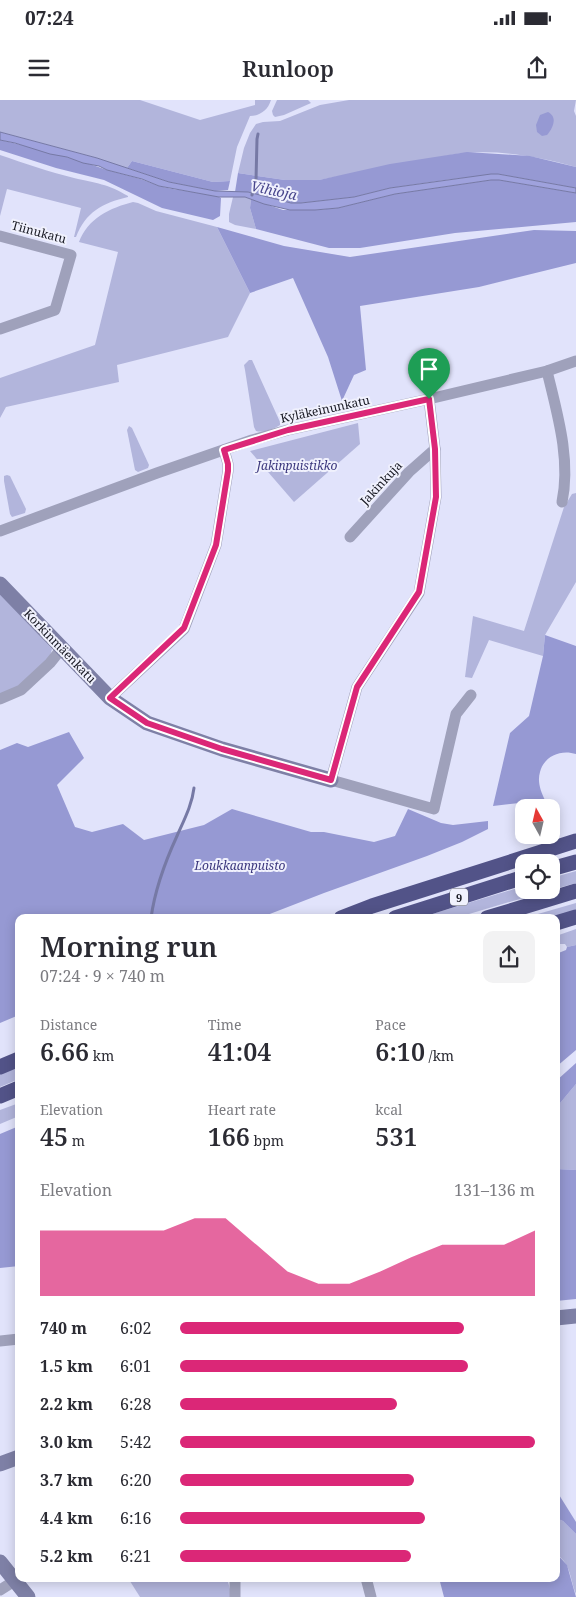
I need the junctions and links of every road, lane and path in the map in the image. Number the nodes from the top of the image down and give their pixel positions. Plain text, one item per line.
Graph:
1 (0, 236) edge
2 (0, 329) edge
3 (576, 361) edge
4 (547, 371) junction
5 (429, 399) junction
6 (435, 449) junction
7 (224, 450) junction
8 (562, 502) dead end
9 (0, 531) edge
10 (350, 537) dead end
11 (0, 584) edge
12 (62, 648) junction
13 (471, 695) dead end
14 (110, 698) junction
15 (0, 699) edge
16 (331, 780) junction
17 (576, 841) edge
18 (576, 862) edge
19 (560, 866) edge
20 (515, 880) edge
21 (576, 891) edge
22 (352, 914) edge
23 (408, 914) edge
24 (499, 914) edge
25 (576, 917) edge
26 (560, 922) edge
27 (15, 1061) edge
28 (0, 1067) edge
29 (15, 1090) edge
30 (0, 1096) edge
31 (576, 1316) edge
32 (560, 1318) edge
33 (15, 1339) edge
34 (0, 1341) edge
35 (15, 1458) edge
36 (0, 1464) edge
37 (0, 1562) edge
38 (15, 1577) edge
39 (15, 1580) edge
40 (19, 1582) edge
41 (236, 1582) edge
42 (367, 1582) edge
43 (0, 1590) edge
44 (28, 1597) edge
45 (235, 1597) edge
46 (371, 1597) edge

1 - 2 street, Tiinukatu
3 - 4 street, Kyläkeinunkatu
4 - 5 street, Kyläkeinunkatu
4 - 8 street
5 - 6 street
5 - 7 street, Kyläkeinunkatu
6 - 10 street, Jakinkuja
6 - 16 street
7 - 9 street, Kyläkeinunkatu
7 - 14 street
11 - 12 street, Korkinmäenkatu
12 - 14 street, Korkinmäenkatu
12 - 15 street
13 - 16 street, Korkinmäenkatu
14 - 16 street, Korkinmäenkatu
17 - 22 highway
18 - 19 highway
20 - 23 highway, 9
21 - 24 highway
25 - 26 highway
27 - 28 highway
29 - 30 highway
31 - 32 street
33 - 34 street
35 - 36 street
37 - 38 street
39 - 43 street
40 - 44 street
41 - 45 street
42 - 46 street

